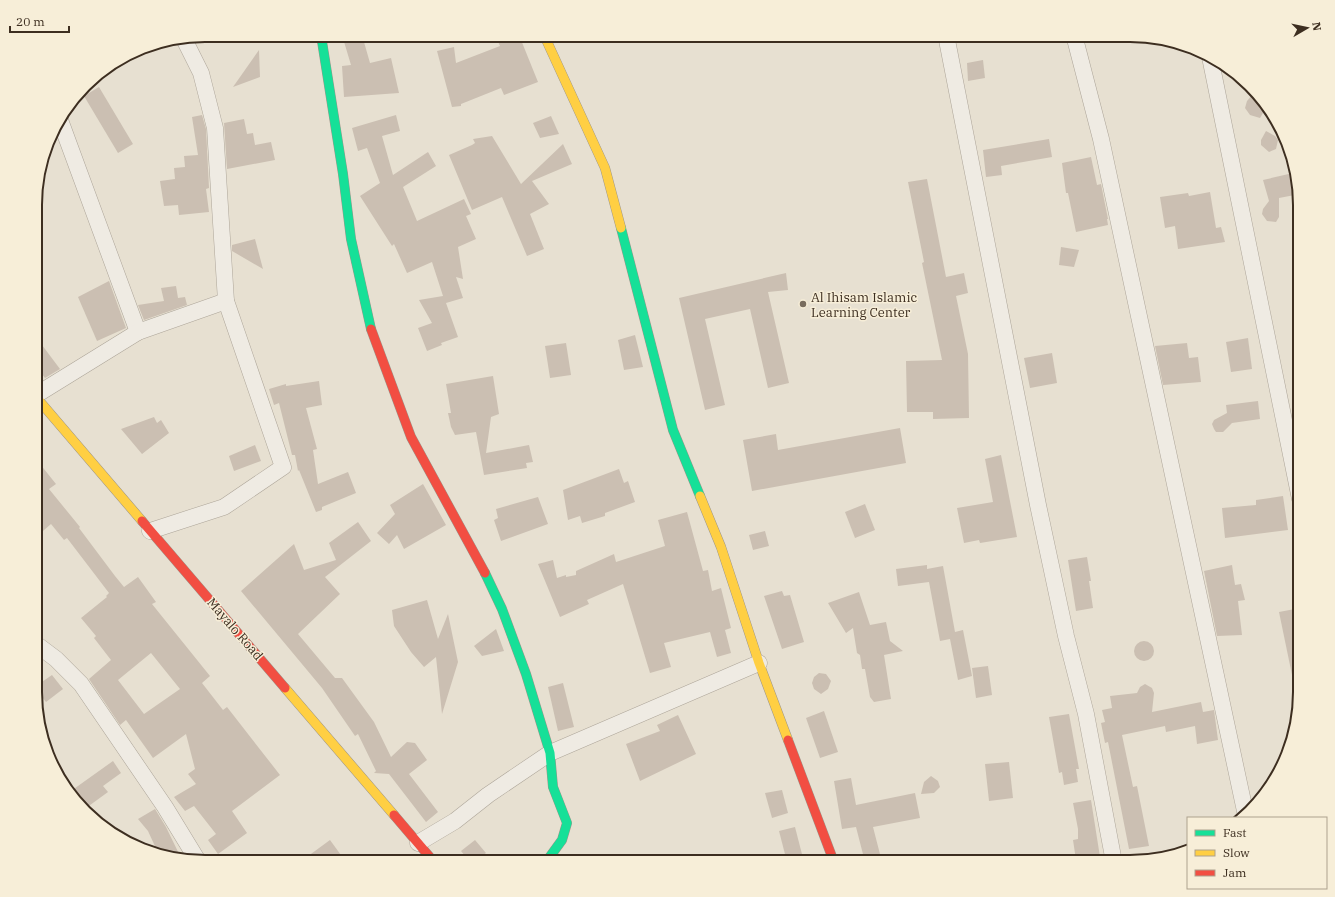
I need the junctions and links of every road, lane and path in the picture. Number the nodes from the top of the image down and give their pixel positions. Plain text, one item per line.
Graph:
1 (322, 42) edge
2 (547, 42) edge
3 (947, 42) edge
4 (1076, 42) edge
5 (186, 43) edge
6 (1212, 64) edge
7 (62, 126) edge
8 (226, 301) junction
9 (138, 332) junction
10 (42, 392) edge
11 (42, 403) edge
12 (1293, 465) edge
13 (150, 531) junction
14 (42, 648) edge
15 (759, 663) junction
16 (550, 753) junction
17 (1244, 808) edge
18 (418, 844) junction
19 (194, 855) edge
20 (428, 855) edge
21 (551, 855) edge
22 (831, 855) edge
23 (1113, 855) edge

1 - 16 street
2 - 15 street
3 - 23 street
4 - 17 street
5 - 8 street
6 - 12 street
7 - 9 street
8 - 9 street
8 - 13 street
9 - 10 street
11 - 13 street, Mayalo Road
13 - 18 street, Mayalo Road
14 - 19 street
15 - 16 street
15 - 22 street
16 - 18 street
16 - 21 street
18 - 20 street, Mayalo Road

